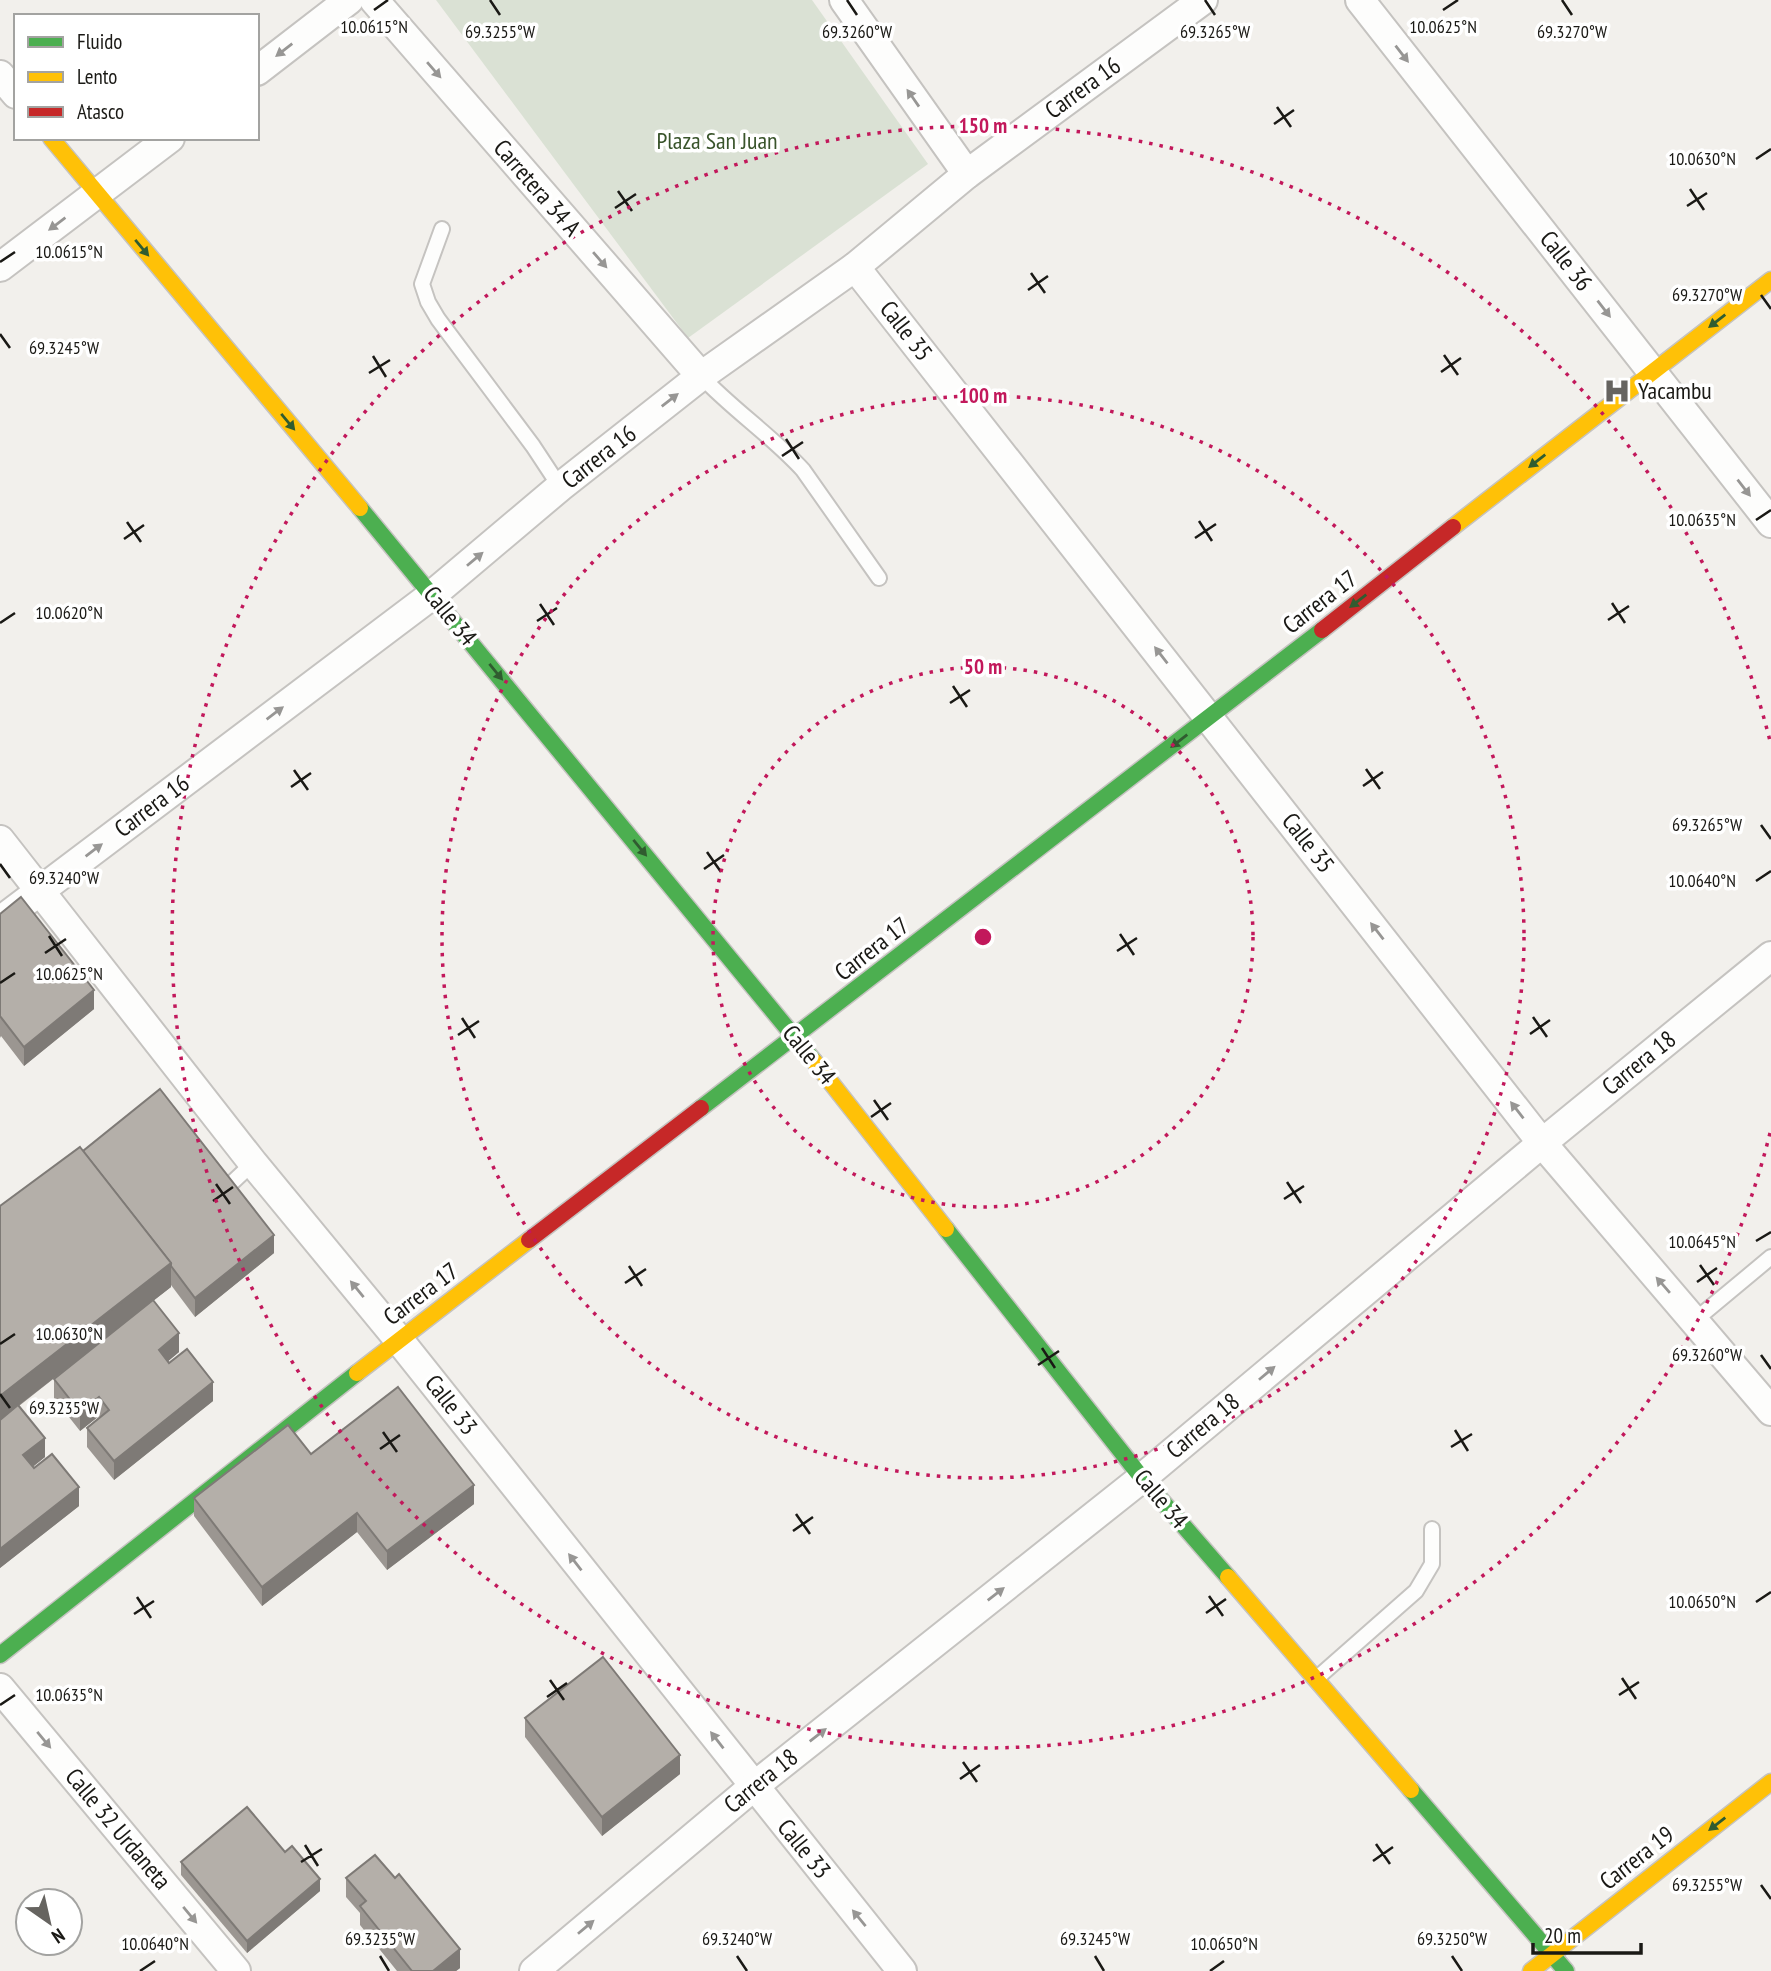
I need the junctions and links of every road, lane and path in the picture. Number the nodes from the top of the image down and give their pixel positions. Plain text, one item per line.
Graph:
1 (349, 0) edge
2 (373, 0) edge
3 (844, 0) edge
4 (1203, 0) edge
5 (1360, 0) edge
6 (259, 69) edge
7 (0, 75) edge
8 (14, 92) edge
9 (53, 140) edge
10 (167, 140) edge
11 (967, 174) junction
12 (97, 195) junction
13 (442, 229) dead end
14 (0, 267) edge
15 (855, 267) junction
16 (1771, 280) edge
17 (1653, 370) junction
18 (701, 376) junction
19 (560, 487) junction
20 (1771, 523) edge
21 (879, 578) dead end
22 (432, 595) junction
23 (1210, 717) junction
24 (0, 840) edge
25 (39, 891) junction
26 (0, 921) edge
27 (1771, 956) edge
28 (795, 1037) junction
29 (1542, 1143) junction
30 (253, 1163) junction
31 (214, 1199) edge
32 (1771, 1257) edge
33 (1694, 1321) junction
34 (399, 1340) junction
35 (1771, 1411) edge
36 (1142, 1478) junction
37 (1432, 1529) dead end
38 (0, 1655) edge
39 (1314, 1680) junction
40 (0, 1688) edge
41 (1771, 1782) edge
42 (753, 1787) junction
43 (1553, 1953) junction
44 (236, 1971) edge
45 (534, 1971) edge
46 (902, 1971) edge
47 (1531, 1971) edge
48 (1566, 1971) edge

1 -> 6 street
2 -> 18 street, Carretera 34 A
11 -> 3 street
4 - 11 street, Carrera 16
5 -> 17 street, Calle 36
7 - 8 street
9 - 12 street, Calle 34
10 - 12 street
11 - 15 street, Carrera 16
12 -> 14 street
12 -> 22 street, Calle 34
13 - 19 lane
15 - 18 street, Carrera 16
23 -> 15 street, Calle 35
16 -> 17 street, Carrera 17
17 -> 20 street, Calle 36
17 -> 23 street, Carrera 17
19 -> 18 street, Carrera 16
18 - 21 lane
22 -> 19 street, Carrera 16
25 -> 22 street, Carrera 16
22 -> 28 street, Calle 34
23 -> 28 street, Carrera 17
29 -> 23 street, Calle 35
24 - 25 street, Calle 33
25 - 26 street, Carrera 16
25 - 30 street, Calle 33
27 - 29 street, Carrera 18
28 - 34 street, Carrera 17
28 - 36 street, Calle 34
33 -> 29 street, Calle 35
36 -> 29 street, Carrera 18
30 - 31 lane
34 -> 30 street, Calle 33
32 - 33 lane
33 - 35 street, Calle 35
34 - 38 street, Carrera 17
42 -> 34 street, Calle 33
36 - 39 street, Calle 34
42 -> 36 street, Carrera 18
37 - 39 lane
39 - 43 street, Calle 34
40 -> 44 street, Calle 32 Urdaneta
41 -> 43 street, Carrera 19
45 -> 42 street, Carrera 18
46 -> 42 street, Calle 33
43 - 47 street, Carrera 19
43 - 48 street, Calle 34

